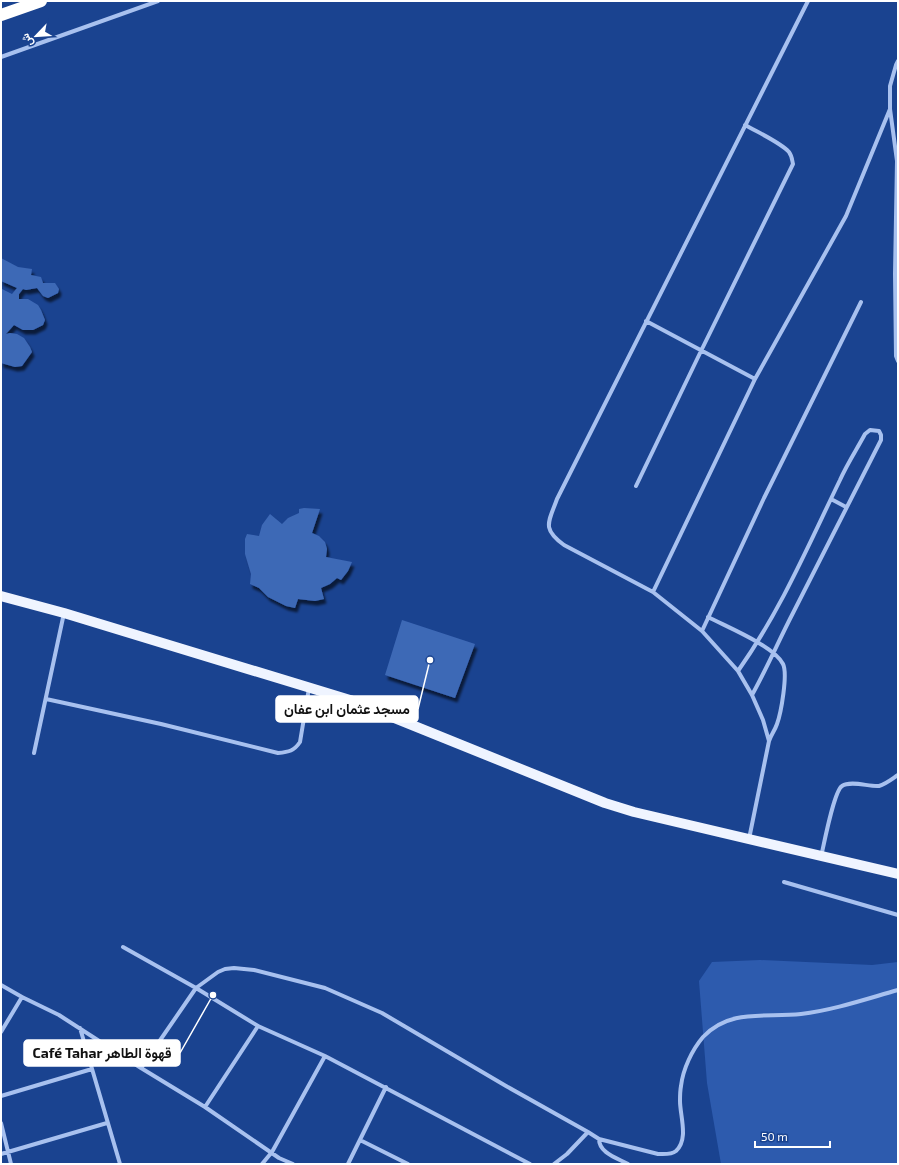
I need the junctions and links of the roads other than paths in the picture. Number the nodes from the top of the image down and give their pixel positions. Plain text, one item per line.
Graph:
1 (41, 1) edge
2 (158, 1) edge
3 (808, 1) edge
4 (1, 15) edge
5 (1, 57) edge
6 (898, 61) edge
7 (890, 109) junction
8 (745, 125) junction
9 (896, 276) edge
10 (861, 302) dead end
11 (646, 321) junction
12 (701, 351) junction
13 (898, 361) edge
14 (755, 379) junction
15 (636, 486) dead end
16 (832, 499) junction
17 (846, 507) junction
18 (653, 592) junction
19 (1, 596) edge
20 (64, 612) junction
21 (708, 617) junction
22 (702, 631) junction
23 (758, 642) junction
24 (773, 653) junction
25 (738, 671) junction
26 (309, 688) junction
27 (752, 694) junction
28 (46, 699) junction
29 (768, 741) junction
30 (34, 753) dead end
31 (898, 775) edge
32 (749, 839) junction
33 (821, 857) junction
34 (898, 874) edge
35 (784, 882) dead end
36 (898, 916) edge
37 (123, 947) dead end
38 (1, 985) edge
39 (196, 988) junction
40 (898, 990) edge
41 (22, 997) junction
42 (258, 1026) junction
43 (80, 1028) junction
44 (1, 1032) edge
45 (325, 1056) junction
46 (141, 1068) junction
47 (92, 1069) junction
48 (386, 1087) junction
49 (1, 1096) edge
50 (204, 1107) junction
51 (1, 1123) edge
52 (108, 1123) junction
53 (588, 1132) junction
54 (599, 1139) junction
55 (360, 1140) junction
56 (8, 1152) junction
57 (272, 1152) junction
58 (1, 1154) edge
59 (279, 1158) junction
60 (11, 1164) edge
61 (120, 1164) edge
62 (262, 1164) edge
63 (280, 1164) edge
64 (293, 1164) edge
65 (348, 1164) edge
66 (408, 1164) edge
67 (530, 1164) edge
68 (554, 1164) edge
69 (628, 1164) edge

1 - 4 highway
2 - 5 street
3 - 8 street
6 - 7 street
7 - 9 street
7 - 14 street
8 - 11 street
8 - 12 street
9 - 13 street
10 - 21 street
11 - 12 street
11 - 18 street
12 - 14 street
12 - 15 street
14 - 18 street
16 - 17 street
16 - 17 street
16 - 23 street
17 - 24 street
18 - 22 street
19 - 20 main road
20 - 26 main road
20 - 28 street
21 - 22 street
21 - 23 street
22 - 25 street
23 - 24 street
23 - 25 street
24 - 27 street
24 - 29 street
25 - 27 street
26 - 28 street
26 - 32 main road
27 - 29 street
28 - 30 street
29 - 32 street
31 - 33 street
32 - 33 main road
33 - 34 main road
35 - 36 street
37 - 39 street
38 - 41 street
39 - 42 street
39 - 46 street
39 - 53 street
40 - 54 street
41 - 43 street
41 - 44 street
42 - 45 street
42 - 50 street
43 - 46 street
43 - 47 street
45 - 48 street
45 - 57 street
46 - 50 street
47 - 49 street
47 - 52 street
48 - 55 street
48 - 67 street
50 - 57 street
51 - 56 street
52 - 56 street
52 - 61 street
53 - 54 street
53 - 68 street
54 - 69 street
55 - 65 street
55 - 66 street
56 - 58 street
56 - 60 street
57 - 59 street
57 - 62 street
59 - 63 street
59 - 64 street

